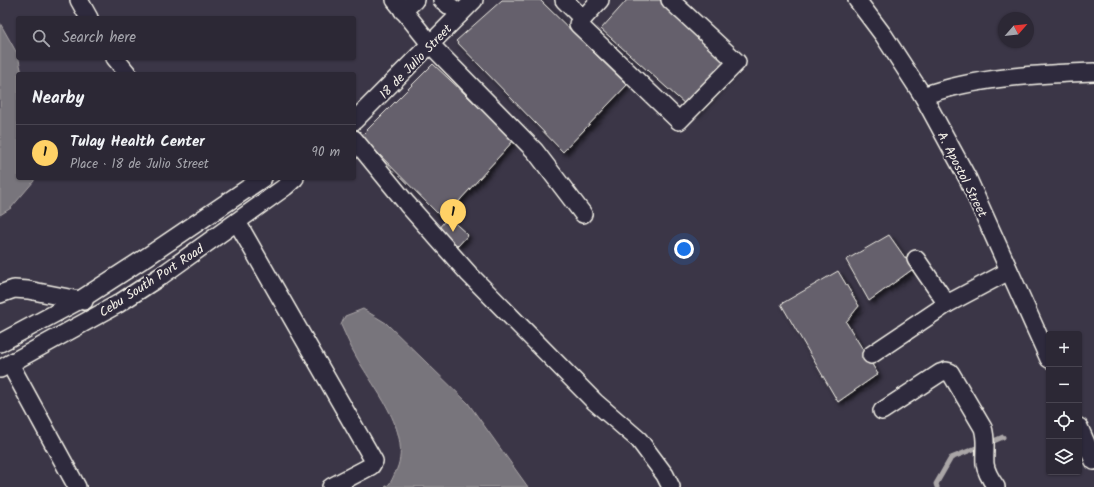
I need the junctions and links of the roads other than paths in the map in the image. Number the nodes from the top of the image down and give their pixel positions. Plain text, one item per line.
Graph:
1 (78, 0) edge
2 (442, 0) edge
3 (474, 0) edge
4 (564, 0) edge
5 (600, 0) edge
6 (670, 0) edge
7 (857, 0) edge
8 (404, 4) edge
9 (460, 14) junction
10 (88, 16) edge
11 (583, 19) junction
12 (431, 45) junction
13 (117, 60) edge
14 (126, 72) edge
15 (1094, 72) edge
16 (923, 96) junction
17 (356, 119) edge
18 (356, 141) edge
19 (260, 180) edge
20 (293, 180) edge
21 (583, 214) dead end
22 (237, 222) junction
23 (916, 259) dead end
24 (1009, 271) junction
25 (0, 294) edge
26 (80, 300) junction
27 (118, 304) junction
28 (947, 304) junction
29 (0, 343) edge
30 (1046, 352) edge
31 (871, 355) dead end
32 (5, 366) edge
33 (882, 411) dead end
34 (1082, 434) edge
35 (1094, 461) edge
36 (77, 487) edge
37 (331, 487) edge
38 (671, 487) edge
39 (996, 487) edge

1 - 10 street
2 - 9 street
3 - 9 street, 18 de Julio Street
4 - 11 street
5 - 11 street
6 - 11 street
7 - 16 street, A. Apostol Street
8 - 12 street
9 - 12 street, 18 de Julio Street
12 - 17 street, 18 de Julio Street
12 - 21 street
13 - 14 street
15 - 16 street
16 - 24 street, A. Apostol Street
18 - 38 street
19 - 26 street, Cebu South Port Road
20 - 22 street, Cebu South Port Road
22 - 27 street, Cebu South Port Road
22 - 37 street
23 - 28 street
24 - 28 street
24 - 30 street, A. Apostol Street
25 - 26 street
26 - 27 street
26 - 29 street, Cebu South Port Road
27 - 32 street, Cebu South Port Road
28 - 31 street
32 - 36 street
33 - 39 street
34 - 35 street

